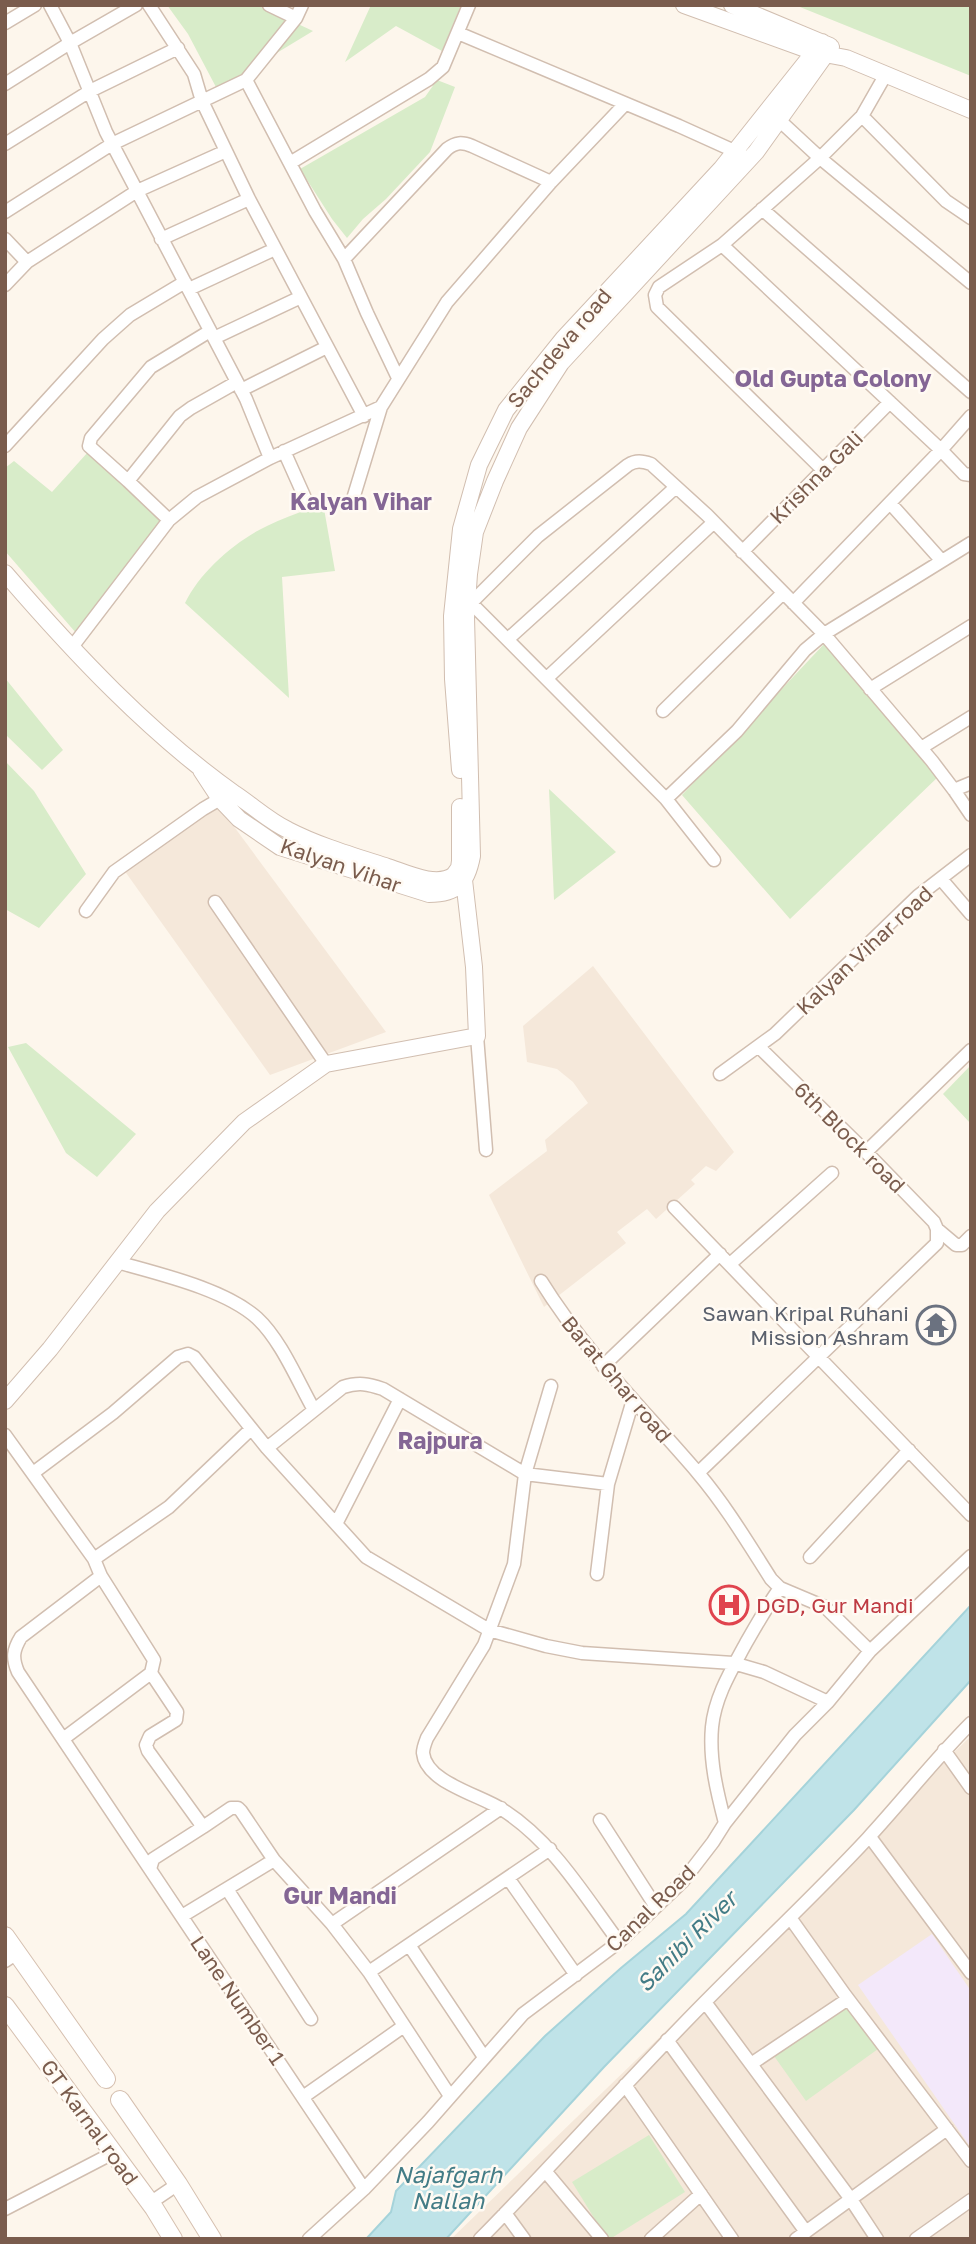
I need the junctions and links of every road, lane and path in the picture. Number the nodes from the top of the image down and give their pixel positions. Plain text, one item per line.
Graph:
1 (34, 5) edge
2 (50, 5) edge
3 (136, 5) edge
4 (149, 5) edge
5 (269, 5) edge
6 (302, 5) edge
7 (469, 5) edge
8 (684, 5) edge
9 (732, 5) edge
10 (296, 18) junction
11 (5, 23) edge
12 (458, 33) junction
13 (70, 43) junction
14 (178, 48) junction
15 (823, 49) junction
16 (886, 74) junction
17 (246, 80) junction
18 (5, 85) edge
19 (90, 91) junction
20 (202, 101) junction
21 (625, 104) junction
22 (971, 110) edge
23 (862, 116) junction
24 (779, 120) junction
25 (5, 144) edge
26 (112, 144) junction
27 (226, 151) junction
28 (742, 155) junction
29 (820, 158) junction
30 (290, 163) junction
31 (551, 182) junction
32 (137, 191) junction
33 (249, 199) junction
34 (762, 209) junction
35 (5, 212) edge
36 (971, 218) edge
37 (5, 239) edge
38 (161, 239) junction
39 (722, 245) junction
40 (275, 249) junction
41 (344, 259) junction
42 (27, 262) junction
43 (971, 283) edge
44 (635, 284) junction
45 (5, 285) edge
46 (187, 286) junction
47 (301, 297) junction
48 (656, 302) junction
49 (212, 335) junction
50 (327, 348) junction
51 (398, 378) junction
52 (239, 386) junction
53 (971, 392) edge
54 (890, 402) junction
55 (381, 407) junction
56 (364, 416) junction
57 (971, 416) edge
58 (5, 446) edge
59 (941, 450) junction
60 (284, 451) junction
61 (270, 458) junction
62 (823, 470) junction
63 (971, 475) edge
64 (128, 481) junction
65 (676, 487) junction
66 (305, 498) dead end
67 (353, 499) dead end
68 (890, 503) junction
69 (169, 520) junction
70 (714, 522) junction
71 (468, 530) junction
72 (971, 543) edge
73 (742, 552) junction
74 (941, 560) junction
75 (5, 573) edge
76 (783, 593) junction
77 (469, 601) junction
78 (793, 603) junction
79 (971, 626) edge
80 (824, 634) junction
81 (508, 639) junction
82 (72, 647) junction
83 (547, 678) junction
84 (870, 689) junction
85 (663, 711) dead end
86 (971, 717) edge
87 (921, 748) junction
88 (201, 770) junction
89 (971, 783) edge
90 (954, 790) junction
91 (220, 799) junction
92 (666, 799) junction
93 (971, 815) edge
94 (971, 855) edge
95 (713, 860) dead end
96 (459, 878) junction
97 (941, 879) junction
98 (215, 902) dead end
99 (86, 911) dead end
100 (971, 914) edge
101 (477, 1036) junction
102 (759, 1047) junction
103 (969, 1055) edge
104 (326, 1064) junction
105 (720, 1074) dead end
106 (486, 1150) dead end
107 (866, 1152) junction
108 (832, 1173) dead end
109 (674, 1207) dead end
110 (937, 1229) junction
111 (971, 1236) edge
112 (725, 1259) junction
113 (117, 1262) junction
114 (541, 1282) dead end
115 (819, 1355) junction
116 (603, 1366) junction
117 (551, 1386) dead end
118 (400, 1399) junction
119 (633, 1400) junction
120 (5, 1401) edge
121 (314, 1410) junction
122 (251, 1429) junction
123 (5, 1435) edge
124 (267, 1448) junction
125 (909, 1450) junction
126 (33, 1473) junction
127 (698, 1473) junction
128 (526, 1474) junction
129 (608, 1484) junction
130 (971, 1515) edge
131 (337, 1522) junction
132 (971, 1556) edge
133 (810, 1558) dead end
134 (93, 1559) junction
135 (597, 1574) dead end
136 (101, 1576) junction
137 (780, 1588) junction
138 (489, 1630) junction
139 (870, 1651) junction
140 (733, 1663) junction
141 (151, 1673) junction
142 (828, 1702) junction
143 (971, 1723) edge
144 (63, 1740) junction
145 (944, 1750) junction
146 (971, 1788) edge
147 (501, 1808) junction
148 (600, 1820) dead end
149 (724, 1823) junction
150 (203, 1827) junction
151 (870, 1837) junction
152 (550, 1849) junction
153 (274, 1860) junction
154 (150, 1868) junction
155 (508, 1878) junction
156 (227, 1889) junction
157 (656, 1907) junction
158 (182, 1916) junction
159 (791, 1919) junction
160 (332, 1924) junction
161 (5, 1936) edge
162 (619, 1942) junction
163 (409, 1945) junction
164 (11, 1957) edge
165 (369, 1972) junction
166 (971, 1973) edge
167 (576, 1975) junction
168 (848, 1998) junction
169 (705, 2002) junction
170 (5, 2006) edge
171 (311, 2019) dead end
172 (404, 2026) junction
173 (667, 2040) junction
174 (484, 2057) junction
175 (751, 2064) junction
176 (106, 2079) dead end
177 (625, 2085) junction
178 (450, 2096) junction
179 (303, 2097) junction
180 (120, 2100) dead end
181 (947, 2129) junction
182 (113, 2153) junction
183 (971, 2161) edge
184 (546, 2172) junction
185 (178, 2184) junction
186 (364, 2189) junction
187 (701, 2194) junction
188 (850, 2198) junction
189 (971, 2200) edge
190 (150, 2203) junction
191 (5, 2209) edge
192 (505, 2213) junction
193 (801, 2235) edge
194 (173, 2239) edge
195 (212, 2239) edge
196 (309, 2239) edge
197 (480, 2239) edge
198 (524, 2239) edge
199 (602, 2239) edge
200 (650, 2239) edge
201 (732, 2239) edge
202 (877, 2239) edge
203 (916, 2239) edge

1 - 11 street
2 - 13 street
3 - 13 street
4 - 14 street
5 - 10 street
6 - 10 street
7 - 12 street
8 - 15 street
9 - 15 street
10 - 17 street
12 - 21 street
12 - 30 street
13 - 18 street
13 - 19 street
14 - 19 street
14 - 20 street
15 - 16 street
15 - 24 street, Sachdeva road
15 - 28 street, Sachdeva road
16 - 22 street
16 - 23 street
17 - 20 street
17 - 30 street
19 - 25 street
19 - 26 street
20 - 26 street
20 - 27 street
21 - 28 street
21 - 31 street
23 - 29 street
23 - 36 street
24 - 28 street, Sachdeva road
24 - 29 street
26 - 32 street
26 - 35 street
27 - 32 street
27 - 33 street
28 - 44 street, Sachdeva road
28 - 71 street, Sachdeva road
29 - 34 street
29 - 43 street
30 - 41 street
31 - 41 street
31 - 51 street
32 - 38 street
32 - 42 street
33 - 38 street
33 - 40 street
34 - 39 street
34 - 53 street
37 - 42 street
38 - 46 street
39 - 48 street
39 - 54 street
40 - 46 street
40 - 47 street
41 - 51 street
42 - 45 street
44 - 48 street
44 - 71 street, Sachdeva road
46 - 49 street
46 - 58 street
47 - 49 street
47 - 50 street
48 - 62 street
49 - 52 street
49 - 64 street
50 - 52 street
50 - 56 street
51 - 55 street
52 - 61 street
52 - 64 street
54 - 59 street
54 - 62 street, Krishna Gali
55 - 56 street
55 - 67 street
56 - 60 street
57 - 59 street
59 - 63 street
59 - 68 street
60 - 61 street
60 - 66 street
61 - 69 street
62 - 73 street, Krishna Gali
64 - 69 street
65 - 70 street
65 - 77 street
65 - 81 street
68 - 74 street
68 - 78 street
69 - 82 street
70 - 73 street
70 - 83 street
71 - 77 street, Sachdeva road
71 - 96 street, Sachdeva road
72 - 74 street
73 - 76 street
74 - 80 street
75 - 82 street
76 - 78 street
76 - 85 street
77 - 81 street
77 - 96 street, Sachdeva road
78 - 80 street
79 - 84 street
80 - 84 street
80 - 92 street
81 - 83 street
82 - 88 street
83 - 92 street
84 - 87 street
86 - 87 street
87 - 90 street
88 - 91 street, Kalyan Vihar
88 - 96 street
89 - 90 street
90 - 93 street
91 - 96 street, Kalyan Vihar
91 - 99 street
92 - 95 street
94 - 97 street, Kalyan Vihar road
96 - 101 street
97 - 100 street
97 - 102 street, Kalyan Vihar road
98 - 104 street
101 - 104 street
101 - 106 street
102 - 105 street, Kalyan Vihar road
102 - 107 street, 6th Block road
103 - 107 street
104 - 113 street
107 - 110 street, 6th Block road
108 - 112 street
109 - 112 street
110 - 111 street
110 - 115 street
112 - 115 street
112 - 116 street
113 - 120 street
113 - 121 street
114 - 116 street, Barat Ghar road
115 - 125 street
115 - 127 street
116 - 119 street, Barat Ghar road
117 - 128 street
118 - 121 street
118 - 128 street
118 - 131 street
119 - 127 street, Barat Ghar road
119 - 129 street
121 - 124 street
122 - 124 street
122 - 126 street
122 - 134 street
123 - 126 street
124 - 131 street
125 - 130 street
125 - 133 street
126 - 134 street
127 - 137 street, Barat Ghar road
128 - 129 street
128 - 138 street
129 - 135 street
131 - 138 street
132 - 139 street, Canal Road
134 - 136 street
136 - 141 street
136 - 144 street, Lane Number 1
137 - 139 street
137 - 140 street
138 - 140 street
138 - 147 street
139 - 142 street, Canal Road
140 - 142 street
140 - 149 street
141 - 144 street
141 - 150 street
142 - 149 street, Canal Road
143 - 145 street
144 - 154 street, Lane Number 1
145 - 146 street
145 - 151 street
147 - 152 street
147 - 160 street
148 - 157 street
149 - 157 street, Canal Road
150 - 153 street
150 - 154 street
151 - 159 street
151 - 166 street
152 - 155 street
152 - 162 street
153 - 156 street
153 - 160 street
154 - 158 street, Lane Number 1
155 - 163 street
155 - 167 street
156 - 158 street
156 - 171 street
157 - 162 street, Canal Road
158 - 179 street, Lane Number 1
159 - 168 street
159 - 169 street
160 - 165 street
161 - 164 main road, GT Karnal road
162 - 167 street, Canal Road
163 - 165 street
163 - 174 street
164 - 176 main road, GT Karnal road
165 - 172 street
167 - 174 street, Canal Road
168 - 175 street
168 - 181 street
169 - 173 street
169 - 175 street
170 - 182 main road, GT Karnal road
172 - 178 street
172 - 179 street
173 - 177 street
173 - 193 street
174 - 178 street, Canal Road
175 - 188 street
177 - 184 street
177 - 187 street
178 - 186 street, Canal Road
179 - 186 street, Lane Number 1
180 - 185 main road, GT Karnal road
181 - 183 street
181 - 188 street
182 - 190 main road, GT Karnal road
182 - 191 street
184 - 192 street
184 - 199 street
185 - 190 street
185 - 195 main road, GT Karnal road
186 - 196 street, Canal Road
187 - 200 street
187 - 201 street
188 - 193 street
188 - 202 street
189 - 203 street
190 - 194 main road, GT Karnal road
192 - 197 street
192 - 198 street

